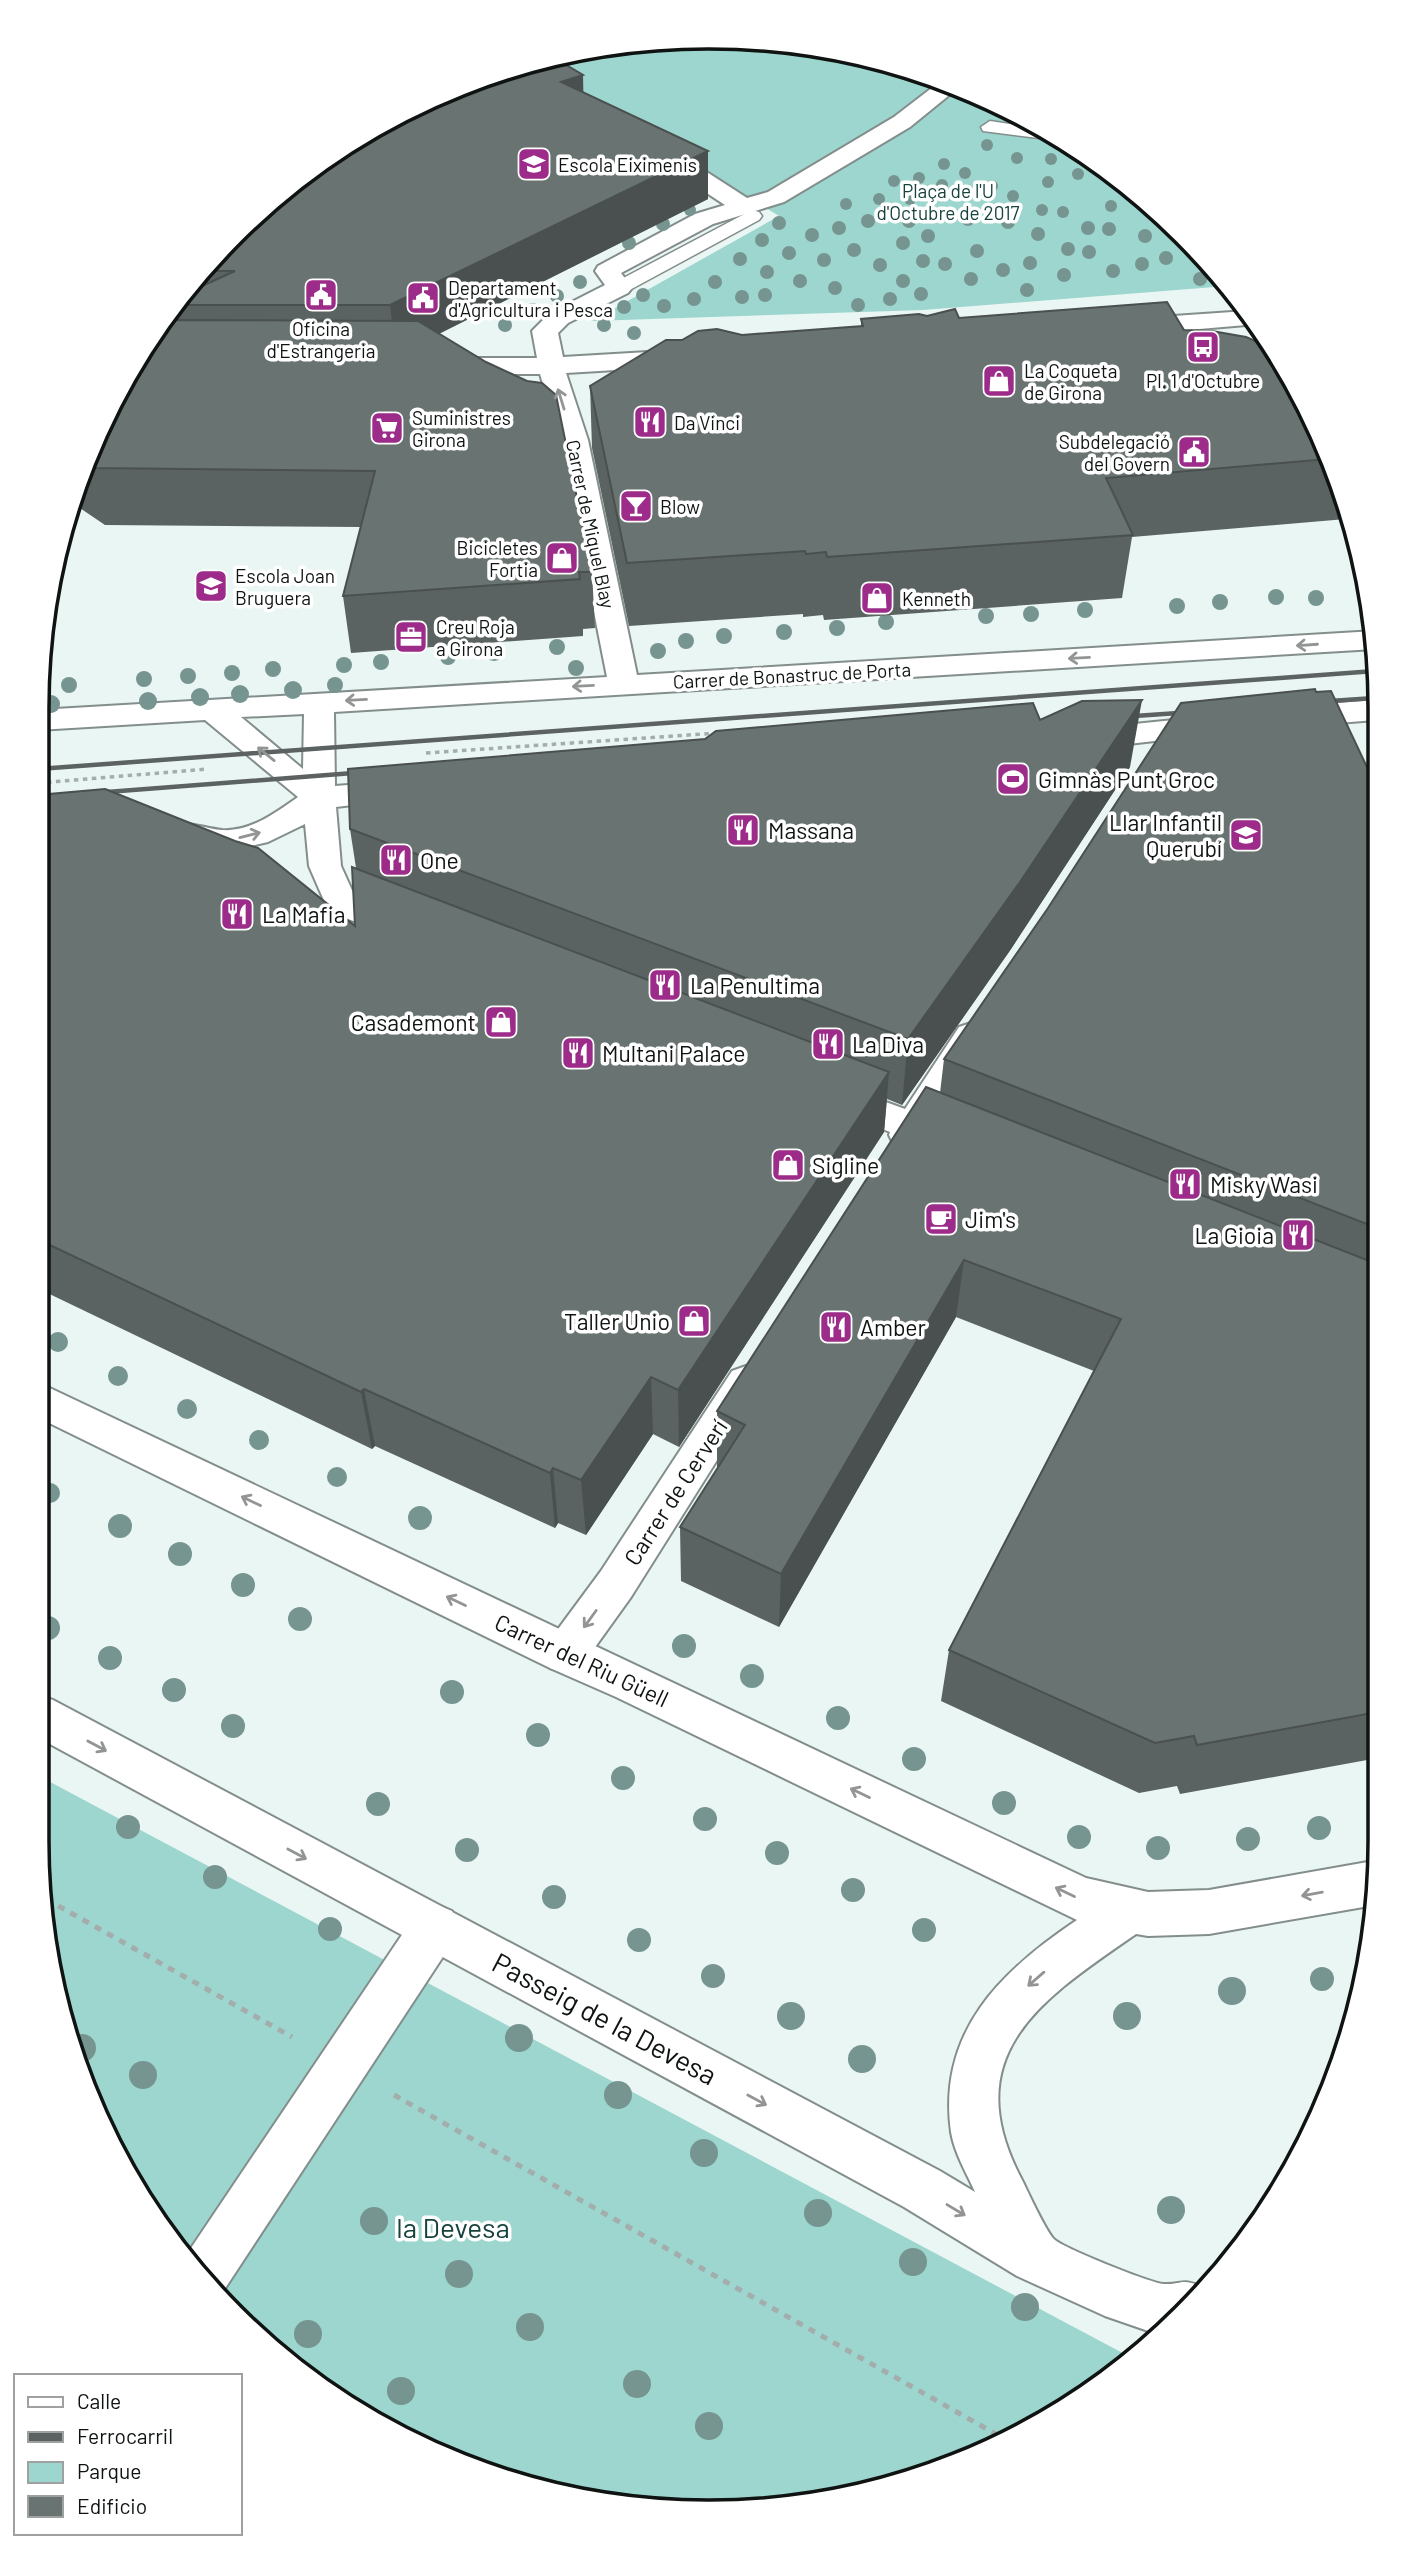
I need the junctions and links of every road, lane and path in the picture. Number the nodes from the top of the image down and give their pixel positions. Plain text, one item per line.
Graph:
1 (942, 92) edge
2 (990, 127) dead end
3 (1030, 133) edge
4 (645, 143) edge
5 (748, 211) junction
6 (1241, 319) edge
7 (1101, 329) edge
8 (713, 355) edge
9 (411, 366) edge
10 (551, 366) junction
11 (1364, 641) edge
12 (624, 684) junction
13 (319, 702) junction
14 (209, 708) junction
15 (1368, 711) edge
16 (49, 719) edge
17 (1172, 730) junction
18 (725, 732) edge
19 (1051, 742) edge
20 (418, 754) dead end
21 (278, 764) junction
22 (1152, 764) edge
23 (49, 782) edge
24 (433, 789) edge
25 (319, 797) junction
26 (153, 827) edge
27 (432, 939) edge
28 (988, 1013) edge
29 (802, 1083) edge
30 (912, 1127) junction
31 (984, 1154) edge
32 (886, 1167) edge
33 (764, 1354) edge
34 (49, 1404) edge
35 (565, 1654) junction
36 (49, 1720) edge
37 (1367, 1884) edge
38 (52, 1902) edge
39 (1131, 1910) junction
40 (435, 1927) junction
41 (342, 2066) junction
42 (1035, 2258) junction
43 (207, 2268) edge
44 (1171, 2310) edge
45 (996, 2434) edge

1 - 5 street
2 - 3 lane
4 - 5 street
5 - 10 street, Carrer de Miquel Blay
6 - 7 street
8 - 10 street
9 - 10 street
12 -> 10 street, Carrer de Miquel Blay
11 -> 12 street, Carrer de Bonastruc de Porta
12 -> 13 street, Carrer de Bonastruc de Porta
13 - 14 street, Carrer de Bonastruc de Porta
13 - 25 street
14 - 16 street, Carrer de Bonastruc de Porta
21 -> 14 street
15 - 17 street
17 - 19 street
17 - 22 street
18 - 20 path
21 - 23 path
21 - 25 street
24 - 25 street
26 -> 25 street
25 - 27 street
28 - 30 street
29 - 30 street
30 - 31 street
30 - 32 street
33 -> 35 street, Carrer de Cerverí
35 -> 34 street, Carrer del Riu Güell
39 -> 35 street, Carrer del Riu Güell
36 -> 40 street, Passeig de la Devesa
37 -> 39 street, Carrer del Riu Güell
38 - 41 path
39 -> 42 street
40 - 41 street
40 -> 42 street, Passeig de la Devesa
41 - 43 street
41 - 45 path
42 - 44 street, Passeig de la Devesa

